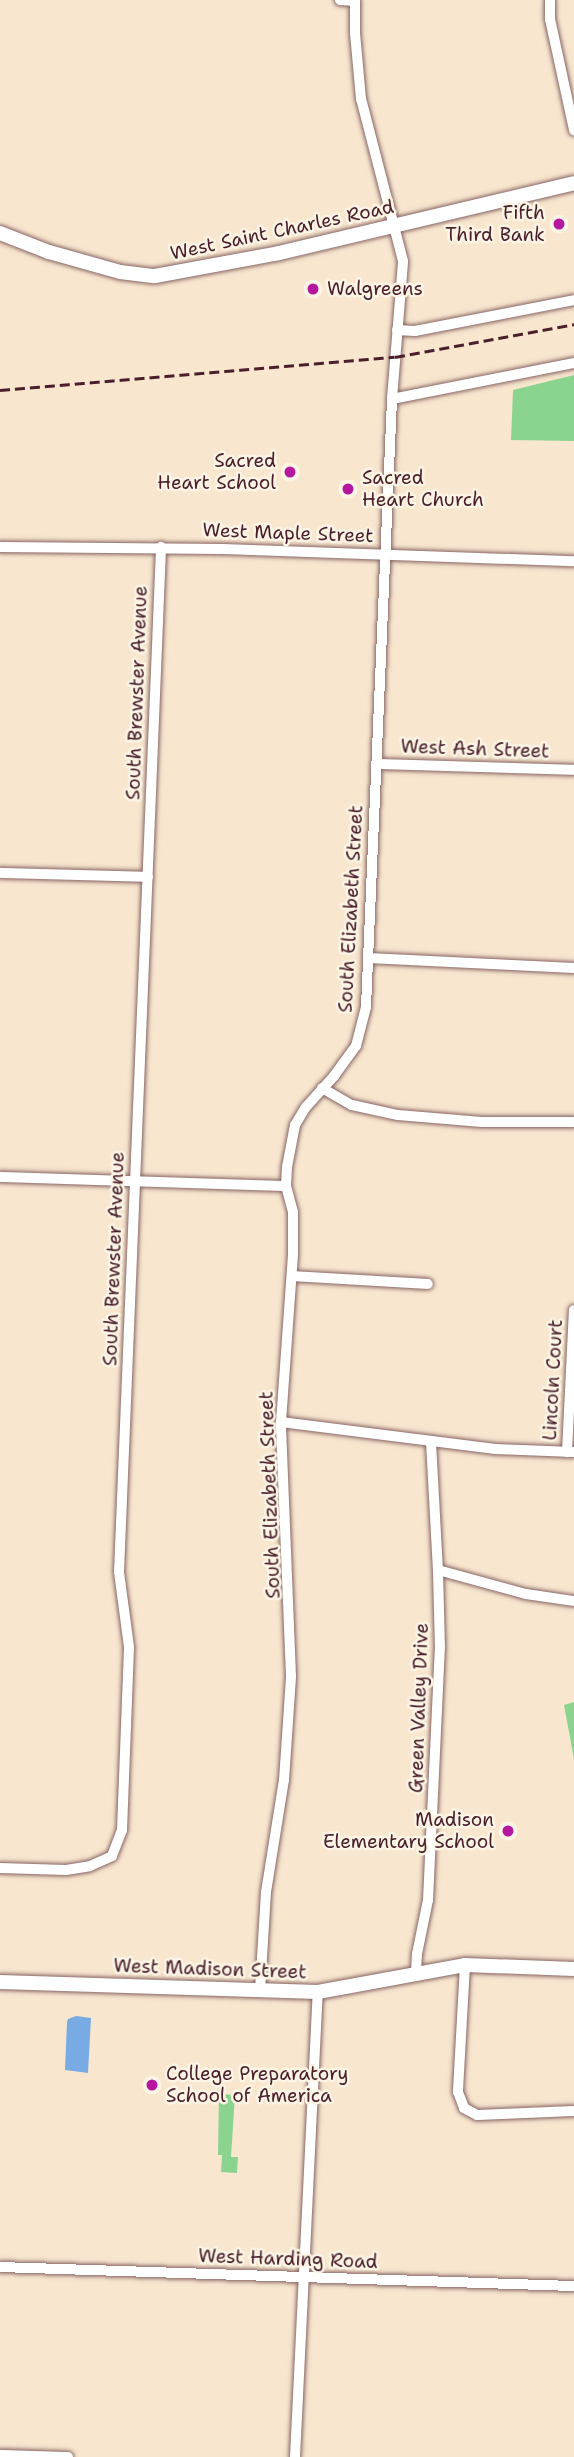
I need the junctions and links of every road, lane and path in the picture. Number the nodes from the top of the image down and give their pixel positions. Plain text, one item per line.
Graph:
1 (340, 0) edge
2 (550, 0) edge
3 (355, 1) edge
4 (574, 130) edge
5 (574, 183) edge
6 (396, 225) junction
7 (0, 233) edge
8 (574, 300) edge
9 (397, 330) junction
10 (574, 363) edge
11 (392, 399) junction
12 (0, 547) edge
13 (161, 547) junction
14 (385, 554) junction
15 (574, 561) edge
16 (376, 764) junction
17 (574, 770) edge
18 (0, 873) edge
19 (148, 877) junction
20 (368, 958) junction
21 (574, 968) edge
22 (322, 1088) junction
23 (574, 1122) edge
24 (0, 1177) edge
25 (134, 1181) junction
26 (286, 1186) junction
27 (292, 1276) junction
28 (428, 1284) dead end
29 (574, 1310) edge
30 (281, 1422) junction
31 (431, 1442) junction
32 (571, 1452) edge
33 (438, 1570) junction
34 (574, 1601) edge
35 (0, 1868) edge
36 (465, 1965) junction
37 (574, 1969) edge
38 (416, 1972) junction
39 (0, 1982) edge
40 (260, 1990) junction
41 (318, 1992) junction
42 (574, 2110) edge
43 (0, 2267) edge
44 (303, 2277) junction
45 (574, 2286) edge
46 (0, 2455) edge
47 (68, 2457) edge
48 (295, 2457) edge

1 - 3 street
2 - 4 street
3 - 6 street, South Elizabeth Street
5 - 6 main road, West Saint Charles Road
6 - 7 main road, West Saint Charles Road
6 - 9 street, South Elizabeth Street
8 - 9 street
9 - 11 street, South Elizabeth Street
10 - 11 street
11 - 14 street, South Elizabeth Street
12 - 13 street, West Maple Street
13 - 14 street, West Maple Street
13 - 19 street, South Brewster Avenue
14 - 15 street, West Maple Street
14 - 16 street, South Elizabeth Street
16 - 17 street, West Ash Street
16 - 20 street, South Elizabeth Street
18 - 19 street
19 - 25 street, South Brewster Avenue
20 - 21 street
20 - 22 street, South Elizabeth Street
22 - 23 street
22 - 26 street, South Elizabeth Street
24 - 25 street
25 - 26 street
25 - 35 street, South Brewster Avenue
26 - 27 street, South Elizabeth Street
27 - 28 street
27 - 30 street, South Elizabeth Street
29 - 32 street, Lincoln Court
30 - 31 street
30 - 40 street, South Elizabeth Street
31 - 32 street
31 - 33 street, Green Valley Drive
33 - 34 street
33 - 38 street, Green Valley Drive
36 - 37 main road
36 - 38 main road, West Madison Street
36 - 42 street
38 - 41 main road, West Madison Street
39 - 40 main road, West Madison Street
40 - 41 main road, West Madison Street
41 - 44 street
43 - 44 street, West Harding Road
44 - 45 street, West Harding Road
44 - 48 street
46 - 47 street

